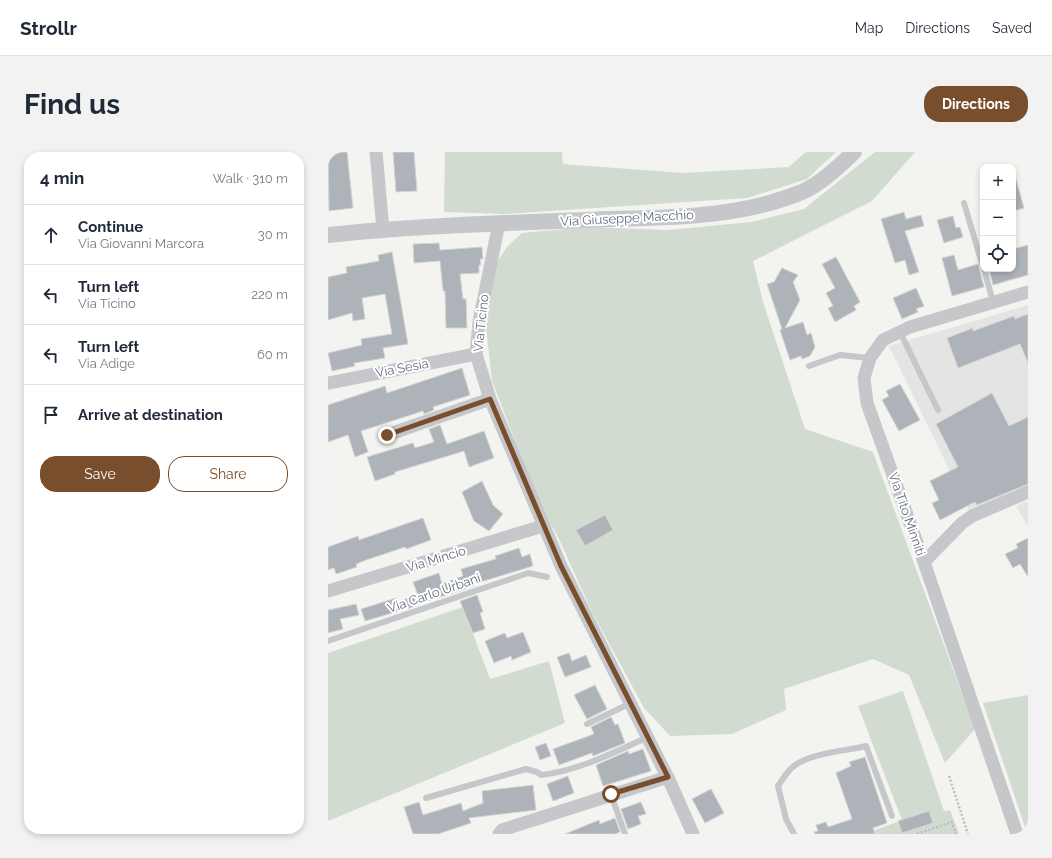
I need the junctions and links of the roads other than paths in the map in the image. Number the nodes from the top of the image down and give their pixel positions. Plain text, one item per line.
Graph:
1 (376, 152) edge
2 (854, 152) edge
3 (964, 203) dead end
4 (499, 223) junction
5 (383, 230) junction
6 (328, 235) edge
7 (980, 258) edge
8 (984, 272) edge
9 (1028, 292) edge
10 (994, 302) junction
11 (900, 332) junction
12 (476, 354) junction
13 (870, 358) junction
14 (809, 366) dead end
15 (328, 383) edge
16 (490, 399) junction
17 (938, 410) dead end
18 (387, 435) dead end
19 (1028, 492) edge
20 (543, 526) junction
21 (924, 562) junction
22 (547, 577) dead end
23 (328, 592) edge
24 (328, 641) edge
25 (631, 703) junction
26 (587, 724) dead end
27 (648, 737) junction
28 (668, 777) junction
29 (611, 794) junction
30 (426, 798) dead end
31 (892, 816) dead end
32 (499, 834) edge
33 (625, 834) edge
34 (693, 834) edge
35 (794, 834) edge
36 (1017, 834) edge

1 - 5 street
2 - 4 street, Via Giuseppe Macchio
3 - 7 lane
4 - 5 street, Via Giuseppe Macchio
4 - 12 street, Via Ticino
5 - 6 street, Via Giuseppe Macchio
8 - 10 lane
9 - 10 street, Via Tito Minniti
10 - 11 street, Via Tito Minniti
11 - 13 street, Via Tito Minniti
11 - 17 lane
12 - 15 street, Via Sesia
12 - 16 street, Via Ticino
13 - 14 lane
13 - 21 street, Via Tito Minniti
16 - 18 street
16 - 20 street, Via Ticino
19 - 21 street
20 - 23 street, Via Mincio
20 - 25 street, Via Ticino
21 - 36 street, Via Tito Minniti
22 - 24 lane, Via Carlo Urbani
25 - 26 lane
25 - 27 street, Via Ticino
27 - 28 street, Via Ticino
27 - 30 lane
28 - 29 street
28 - 34 street, Via Ticino
29 - 32 street
29 - 33 lane
31 - 35 lane

